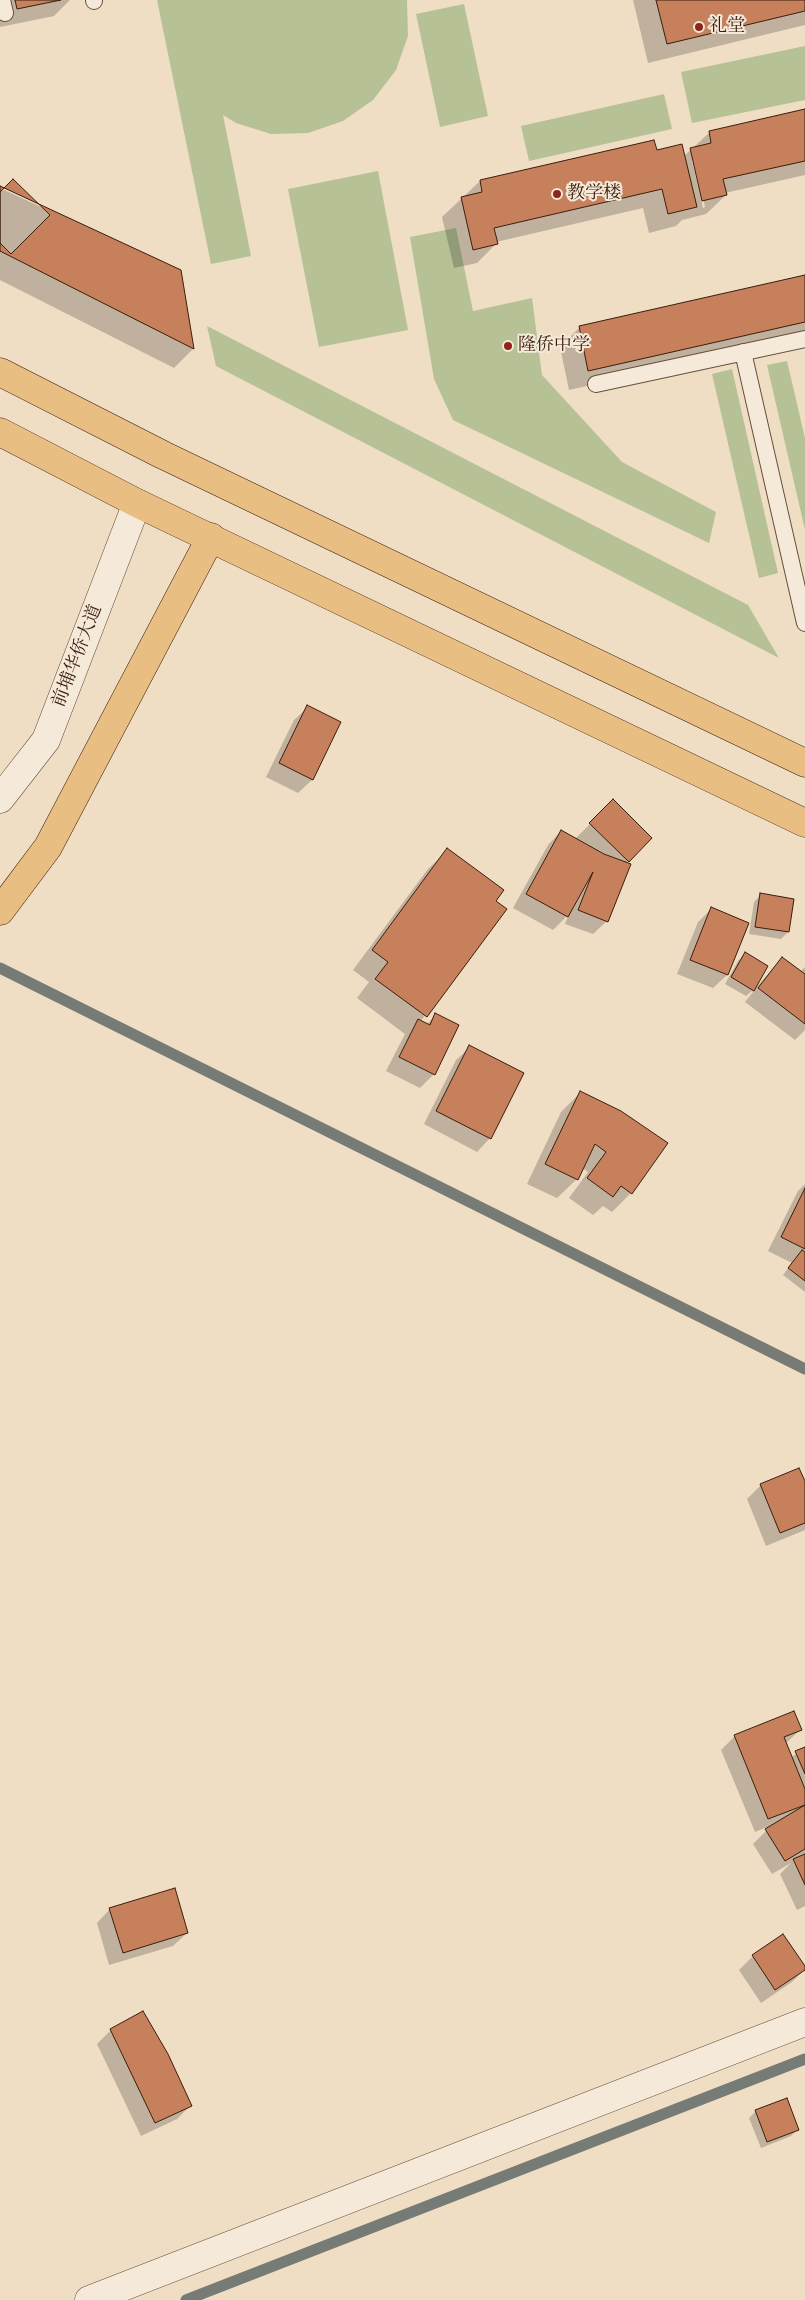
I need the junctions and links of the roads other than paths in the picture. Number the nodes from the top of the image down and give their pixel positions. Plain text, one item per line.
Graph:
1 (805, 339) edge
2 (743, 352) junction
3 (0, 372) edge
4 (596, 384) dead end
5 (0, 432) edge
6 (137, 503) junction
7 (211, 537) junction
8 (802, 600) edge
9 (805, 623) edge
10 (805, 763) edge
11 (0, 799) edge
12 (805, 823) edge
13 (0, 911) edge
14 (805, 2022) edge
15 (89, 2300) edge

1 - 2 lane
2 - 4 lane
2 - 8 lane
3 - 10 main road
5 - 6 main road
6 - 7 main road
6 - 11 street, 前埔华侨大道
7 - 12 main road
7 - 13 main road
8 - 9 lane
14 - 15 street

